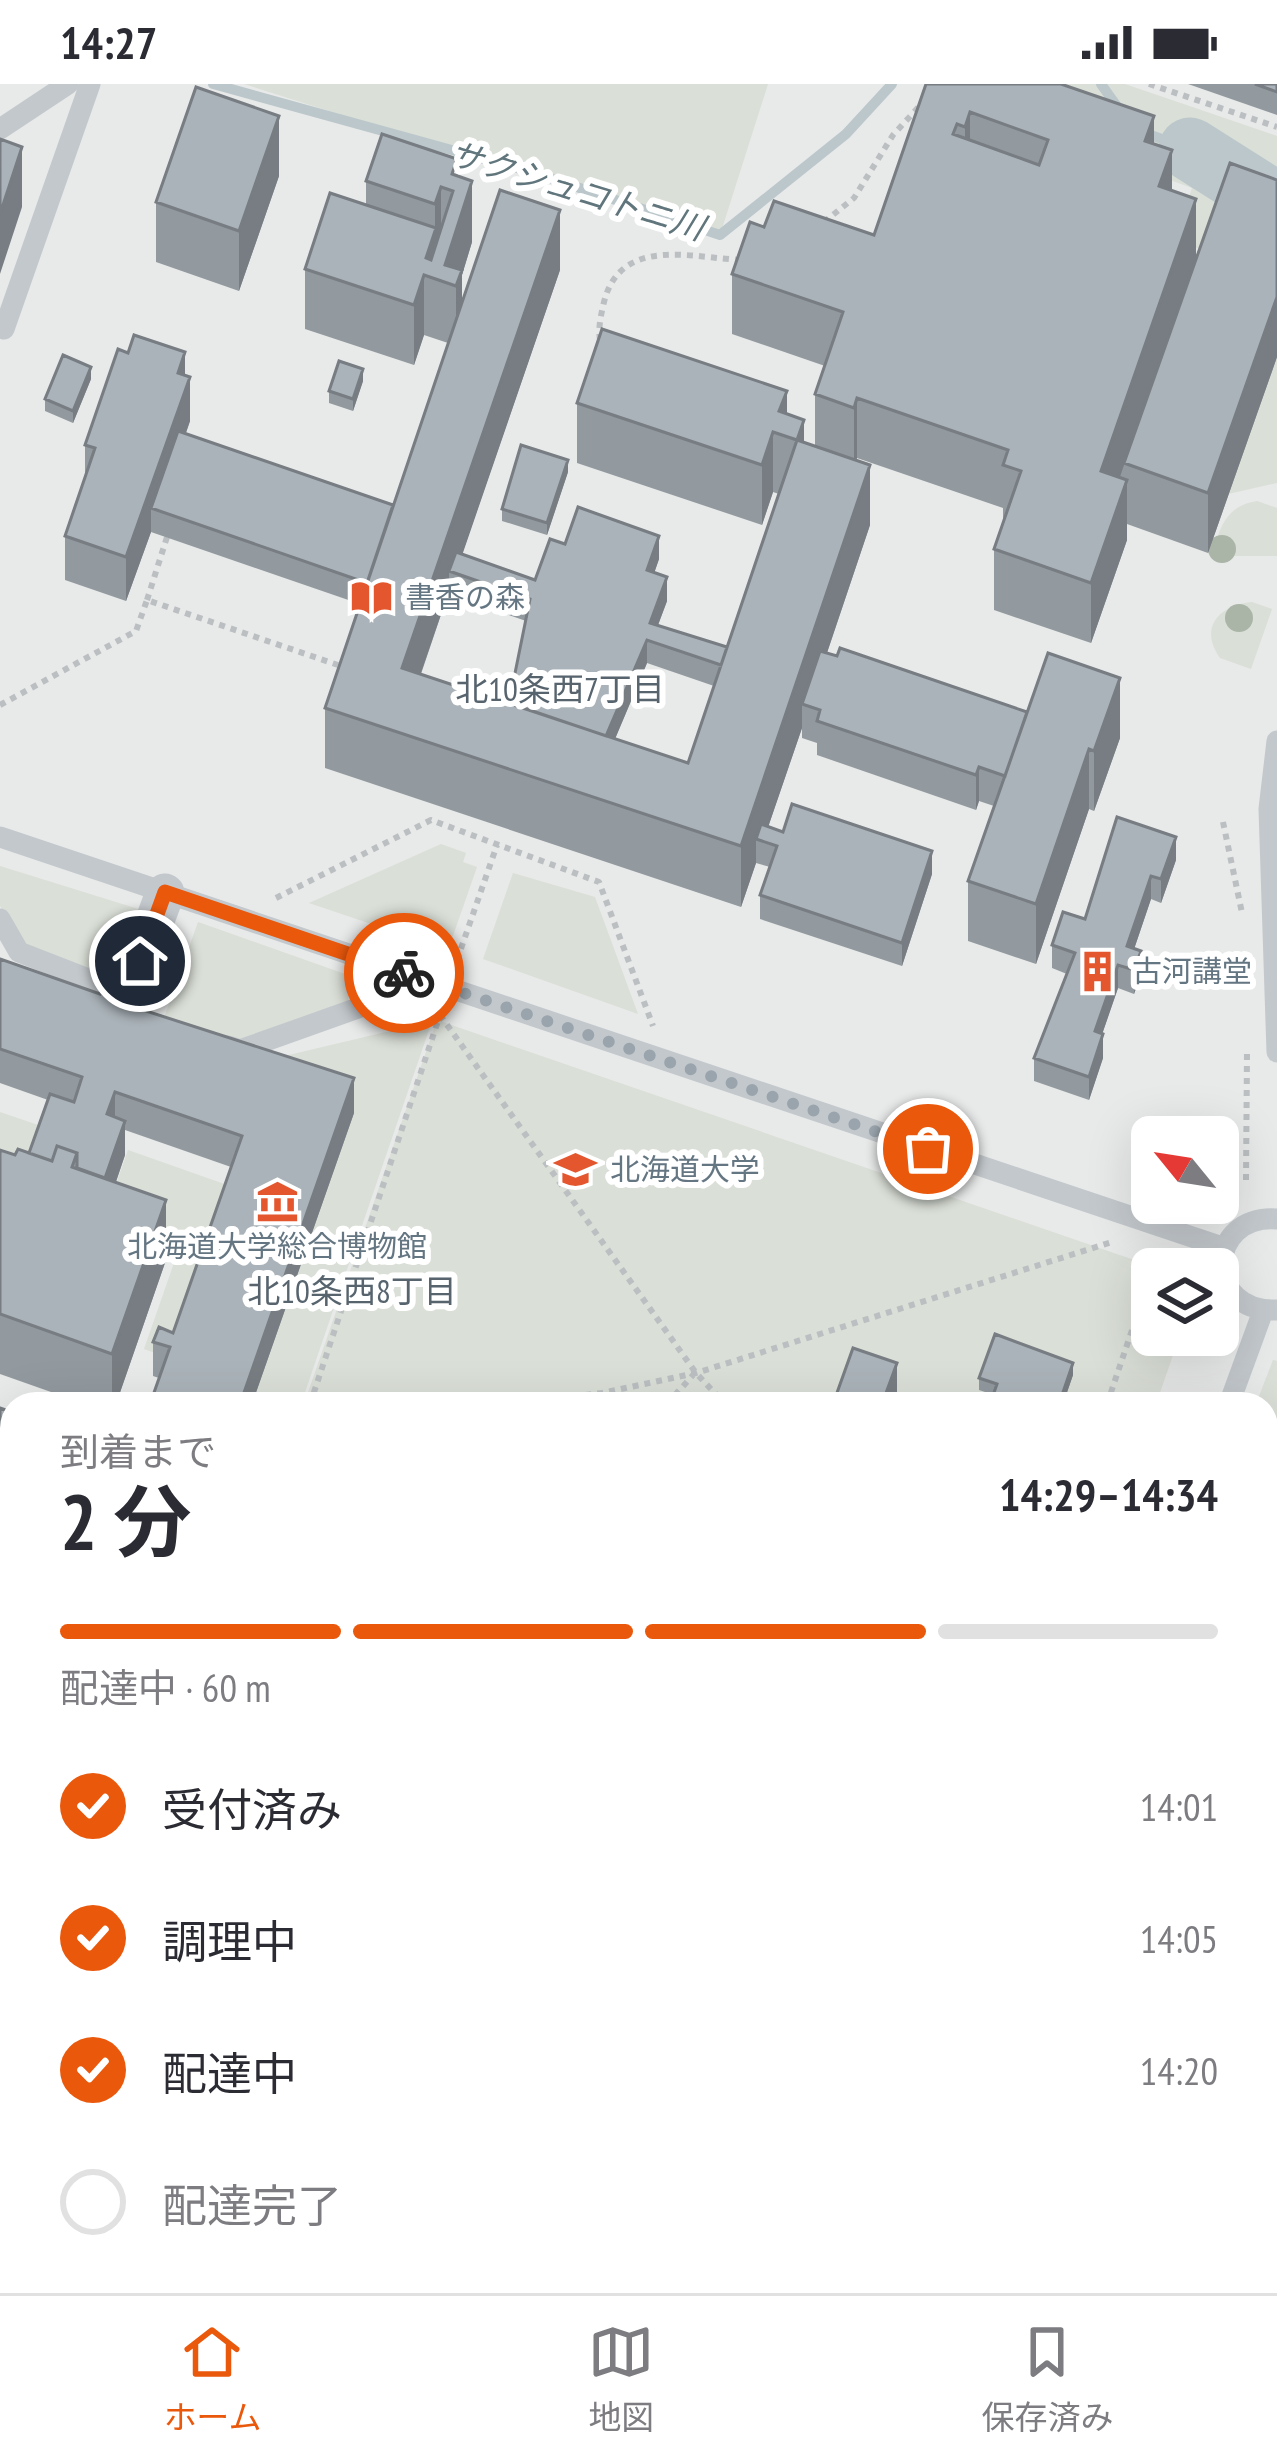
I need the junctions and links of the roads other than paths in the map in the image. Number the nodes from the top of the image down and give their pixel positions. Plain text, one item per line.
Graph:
1 (68, 84) edge
2 (90, 84) edge
3 (0, 129) edge
4 (4, 329) dead end
5 (1277, 741) edge
6 (0, 837) edge
7 (165, 892) junction
8 (0, 919) edge
9 (430, 982) junction
10 (129, 1007) joint
11 (201, 1035) edge
12 (1277, 1052) edge
13 (1277, 1217) edge
14 (1225, 1248) joint
15 (1239, 1300) edge
16 (1270, 1311) edge
17 (1234, 1392) edge

1 - 3 lane
2 - 4 lane
5 - 12 lane
6 - 7 lane
7 - 9 lane
7 - 10 street
8 - 10 lane
9 - 11 lane
9 - 14 lane
13 - 14 lane
15 - 16 lane
16 - 17 lane

